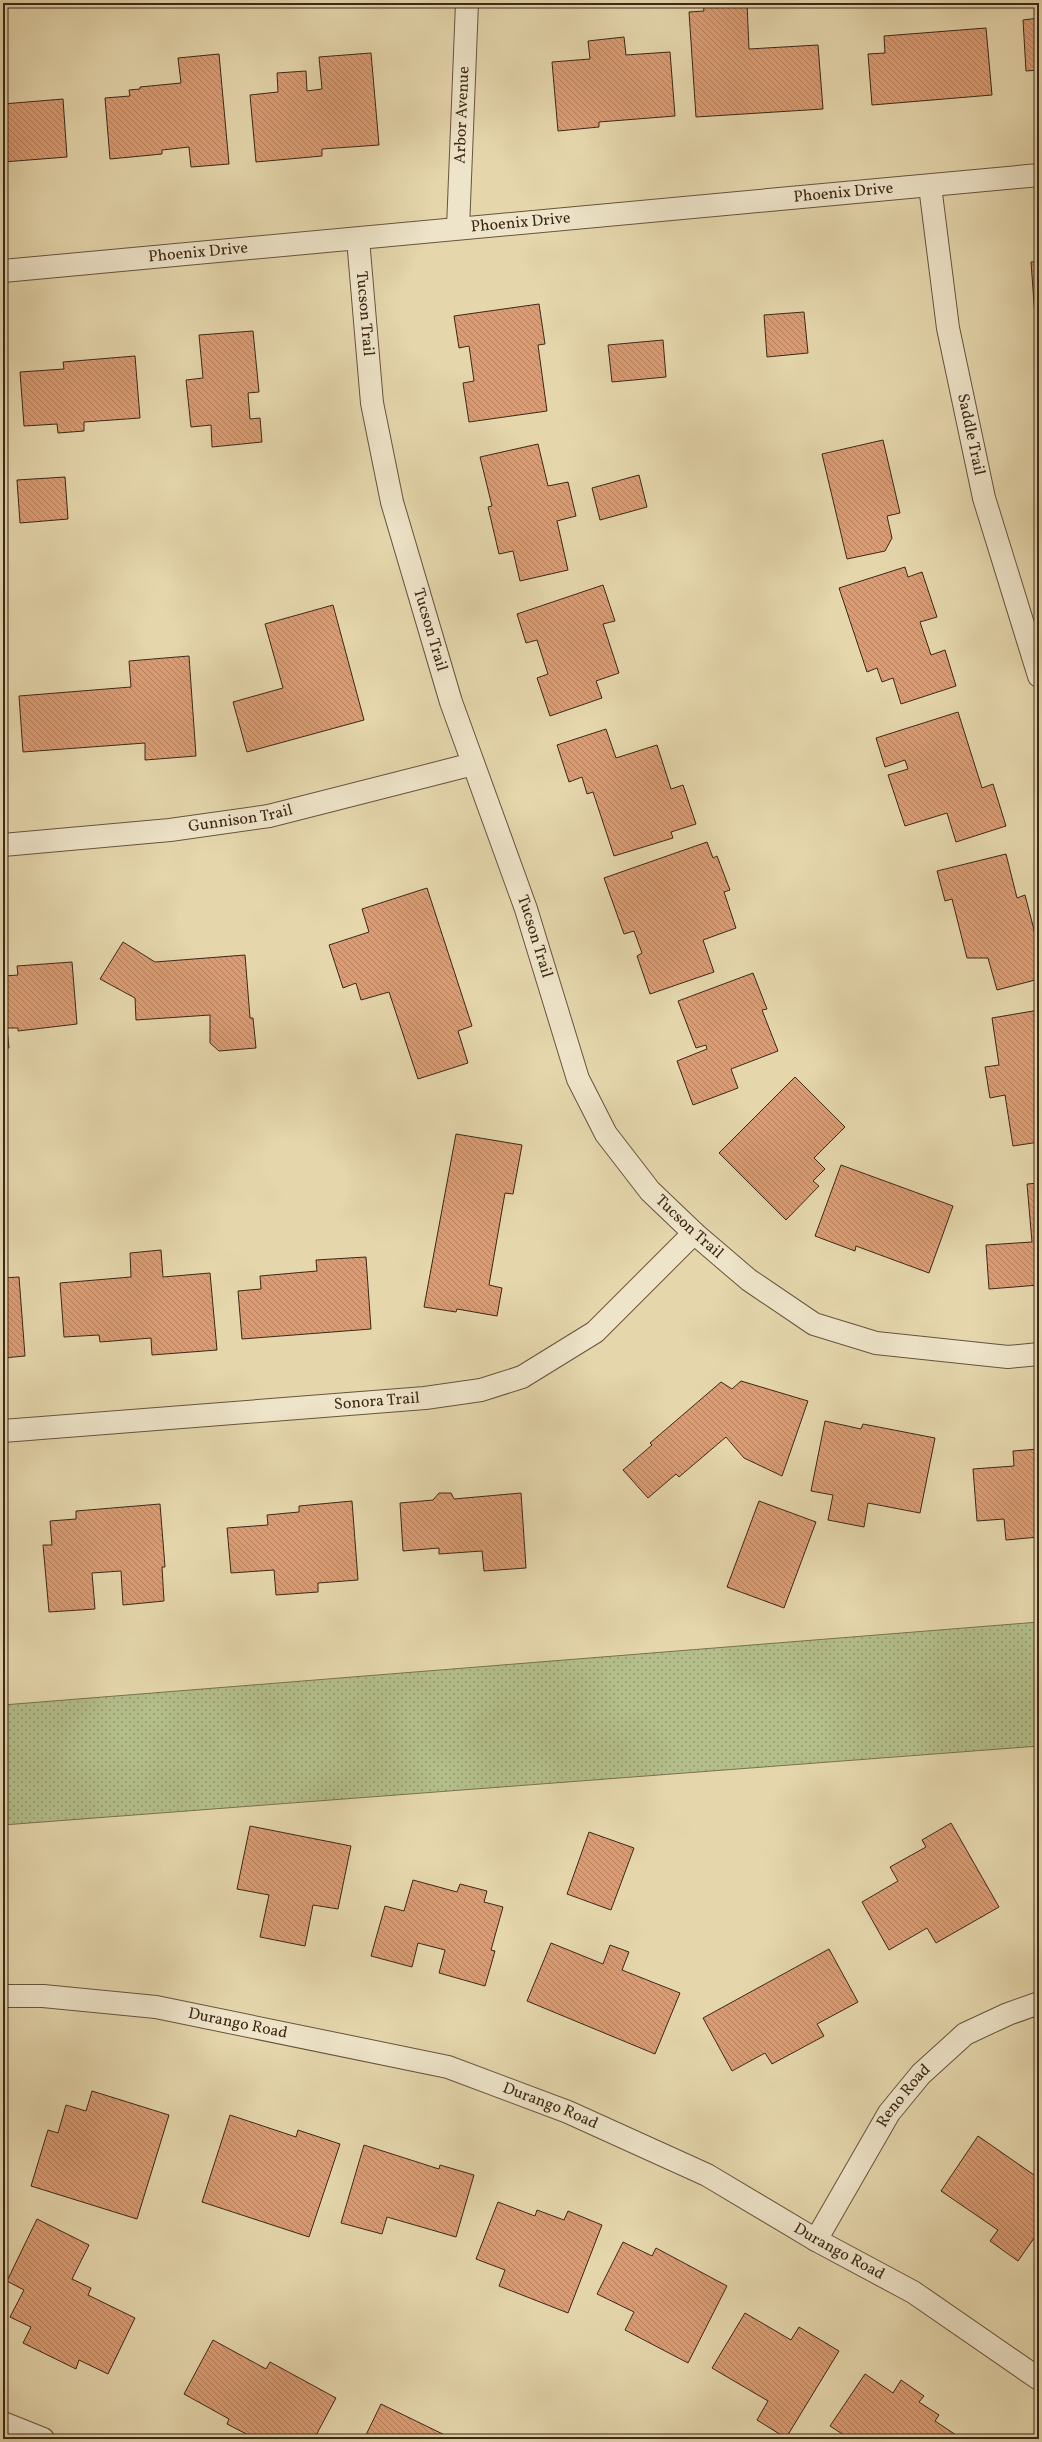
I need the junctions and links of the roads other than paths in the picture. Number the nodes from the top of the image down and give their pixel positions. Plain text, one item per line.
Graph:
1 (467, 3) edge
2 (1039, 175) edge
3 (930, 186) junction
4 (458, 228) junction
5 (358, 239) junction
6 (3, 271) edge
7 (1039, 676) edge
8 (472, 764) junction
9 (3, 845) edge
10 (694, 1233) junction
11 (1039, 1354) edge
12 (3, 1431) edge
13 (3, 1996) edge
14 (1039, 2003) edge
15 (816, 2240) junction
16 (1039, 2379) edge
17 (3, 2423) edge
18 (43, 2439) edge

1 - 4 street, Arbor Avenue
2 - 3 street, Phoenix Drive
3 - 4 street, Phoenix Drive
3 - 7 street, Saddle Trail
4 - 5 street, Phoenix Drive
5 - 6 street, Phoenix Drive
5 - 8 street, Tucson Trail
8 - 9 street, Gunnison Trail
8 - 10 street, Tucson Trail
10 - 11 street, Tucson Trail
10 - 12 street, Sonora Trail
13 - 15 street, Durango Road
14 - 15 street, Reno Road
15 - 16 street, Durango Road
17 - 18 street

